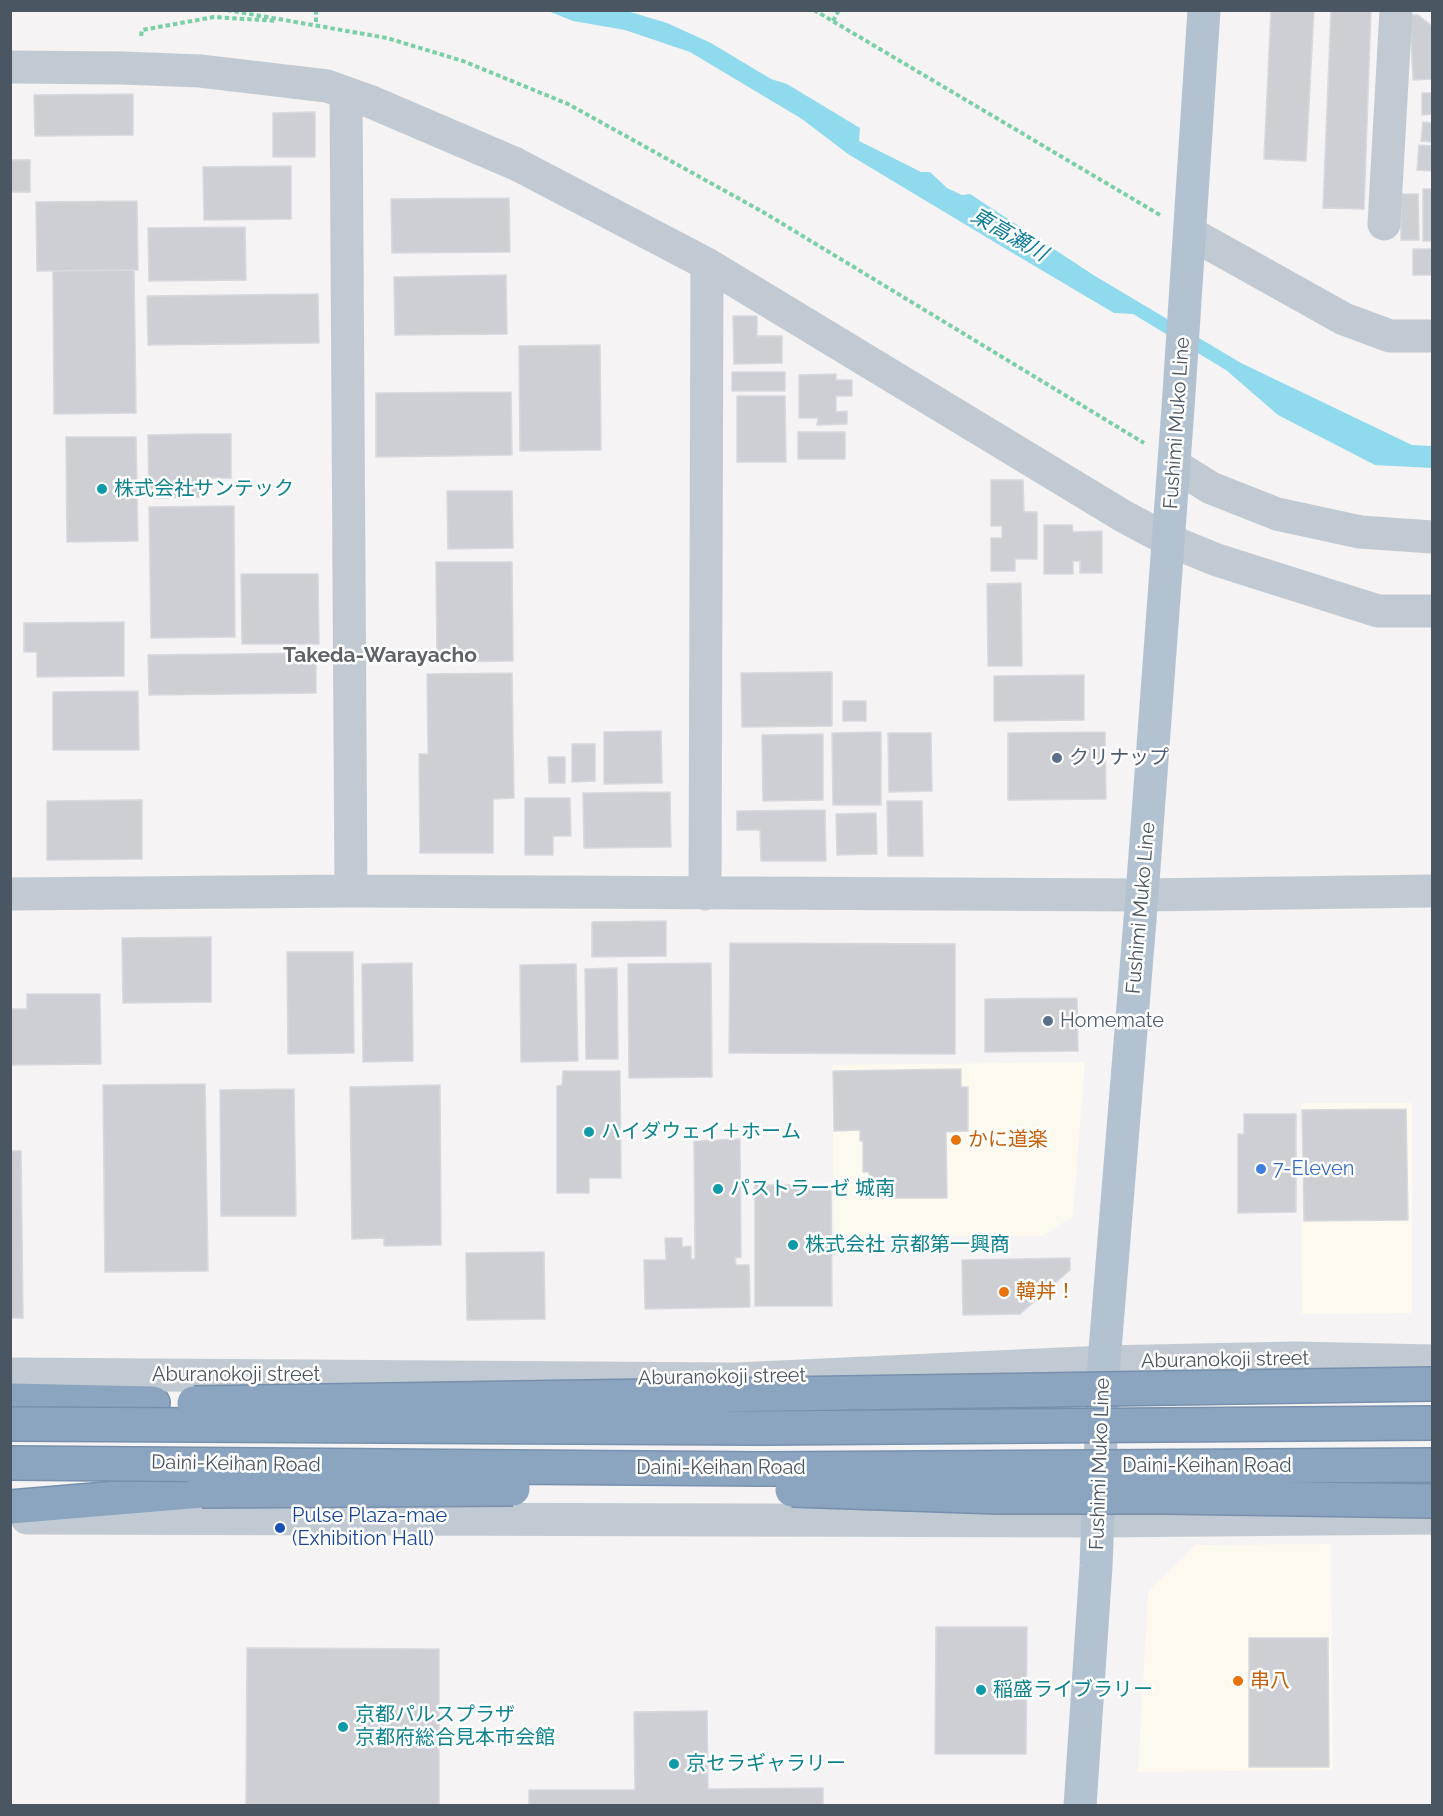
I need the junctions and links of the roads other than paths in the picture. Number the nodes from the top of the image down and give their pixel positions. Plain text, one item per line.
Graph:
1 (1204, 10) edge
2 (1396, 10) edge
3 (10, 67) edge
4 (346, 93) junction
5 (1384, 224) dead end
6 (1189, 245) junction
7 (707, 264) junction
8 (1432, 336) edge
9 (1174, 465) junction
10 (1432, 537) edge
11 (1168, 540) junction
12 (1432, 611) edge
13 (351, 891) junction
14 (1432, 891) edge
15 (10, 894) edge
16 (705, 894) junction
17 (1142, 895) junction
18 (1432, 1361) edge
19 (1104, 1362) junction
20 (10, 1374) edge
21 (1432, 1384) edge
22 (10, 1400) edge
23 (10, 1424) edge
24 (1432, 1424) edge
25 (10, 1463) edge
26 (1432, 1464) edge
27 (1432, 1501) edge
28 (10, 1507) edge
29 (10, 1518) edge
30 (1432, 1518) edge
31 (1098, 1521) junction
32 (1080, 1806) edge

1 - 6 main road, Fushimi Muko Line
2 - 5 street
3 - 4 street
4 - 7 street
4 - 13 street
6 - 8 street
6 - 9 main road, Fushimi Muko Line
7 - 11 street
7 - 16 street
9 - 10 street
9 - 11 main road, Fushimi Muko Line
11 - 12 street
11 - 17 main road, Fushimi Muko Line
13 - 15 street
13 - 16 street
14 - 17 street
16 - 17 street
17 - 19 main road, Fushimi Muko Line
18 - 19 street, Aburanokoji street
19 - 20 street, Aburanokoji street
19 - 31 main road, Fushimi Muko Line
21 - 22 highway, bridge
23 - 24 highway, Daini-Keihan Road, bridge
25 - 26 highway, Daini-Keihan Road, bridge
27 - 28 highway, bridge
29 - 31 street
30 - 31 street
31 - 32 main road, Fushimi Muko Line

